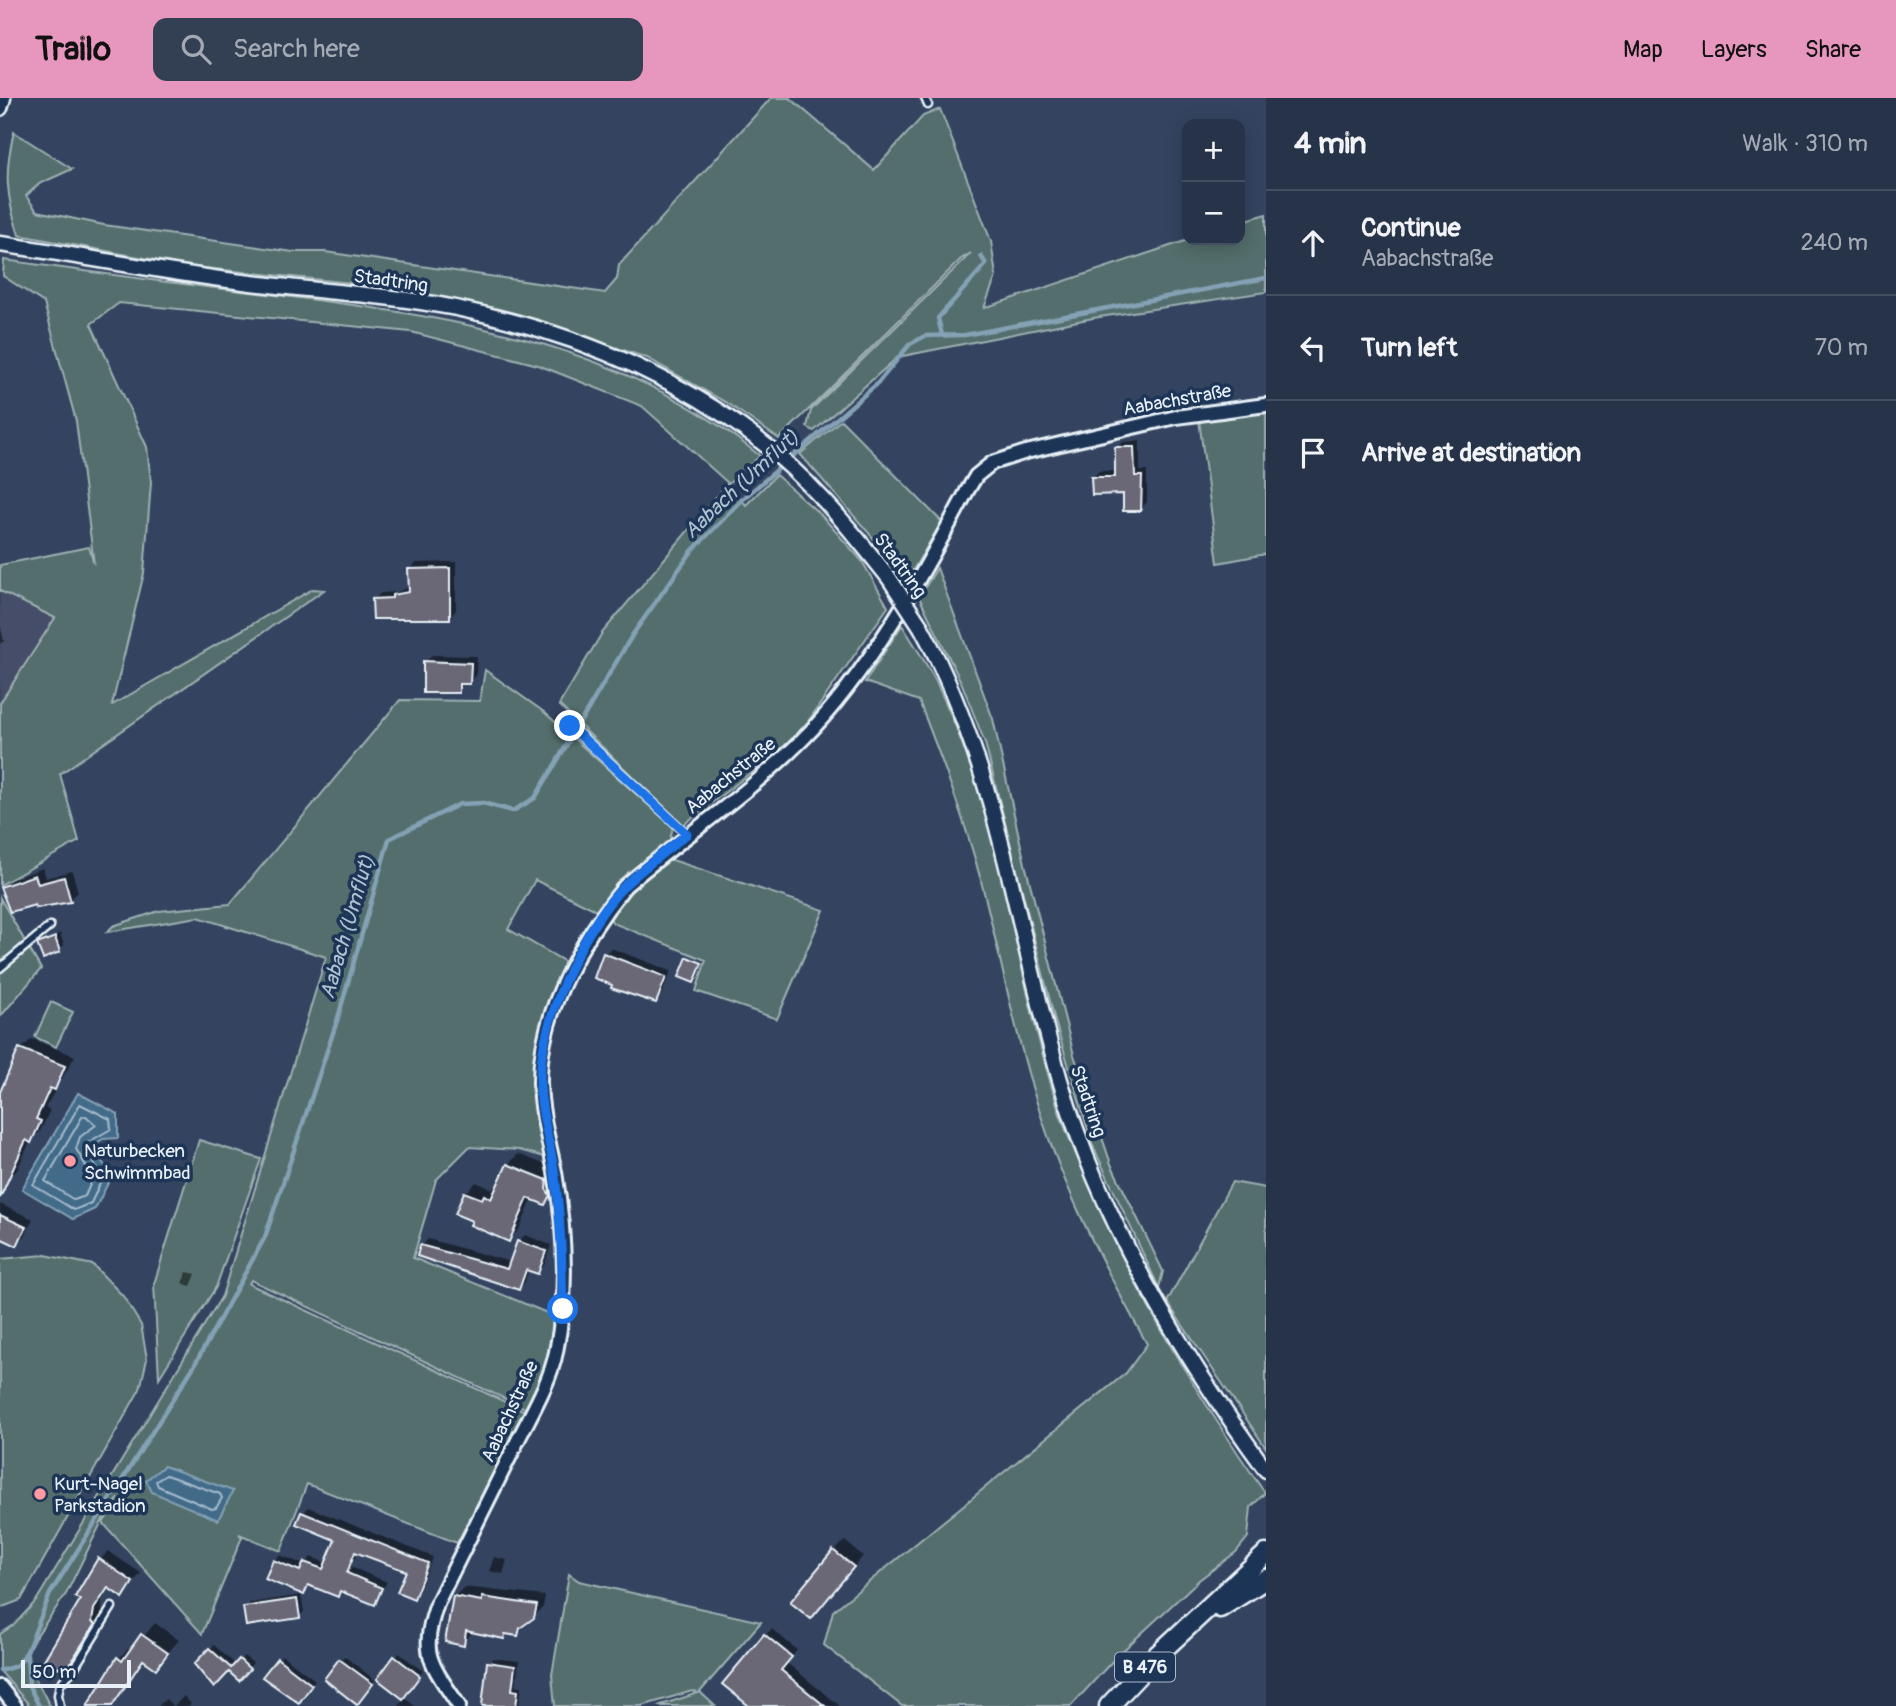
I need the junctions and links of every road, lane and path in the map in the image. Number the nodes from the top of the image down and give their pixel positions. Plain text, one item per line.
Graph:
1 (3, 98) edge
2 (0, 108) edge
3 (0, 244) edge
4 (1266, 405) edge
5 (567, 723) dead end
6 (687, 834) junction
7 (50, 926) dead end
8 (0, 968) edge
9 (1266, 1470) edge
10 (1266, 1554) edge
11 (1266, 1579) edge
12 (112, 1607) dead end
13 (1184, 1630) junction
14 (0, 1687) edge
15 (15, 1706) edge
16 (60, 1706) edge
17 (459, 1706) edge
18 (1109, 1706) edge

1 - 2 street
3 - 9 street, Stadtring, bridge
4 - 6 street, Aabachstraße
5 - 6 lane
6 - 17 street, Aabachstraße
7 - 8 lane
10 - 13 main road, B 476
11 - 13 main road
12 - 16 lane
13 - 18 main road, B 476
14 - 15 street

